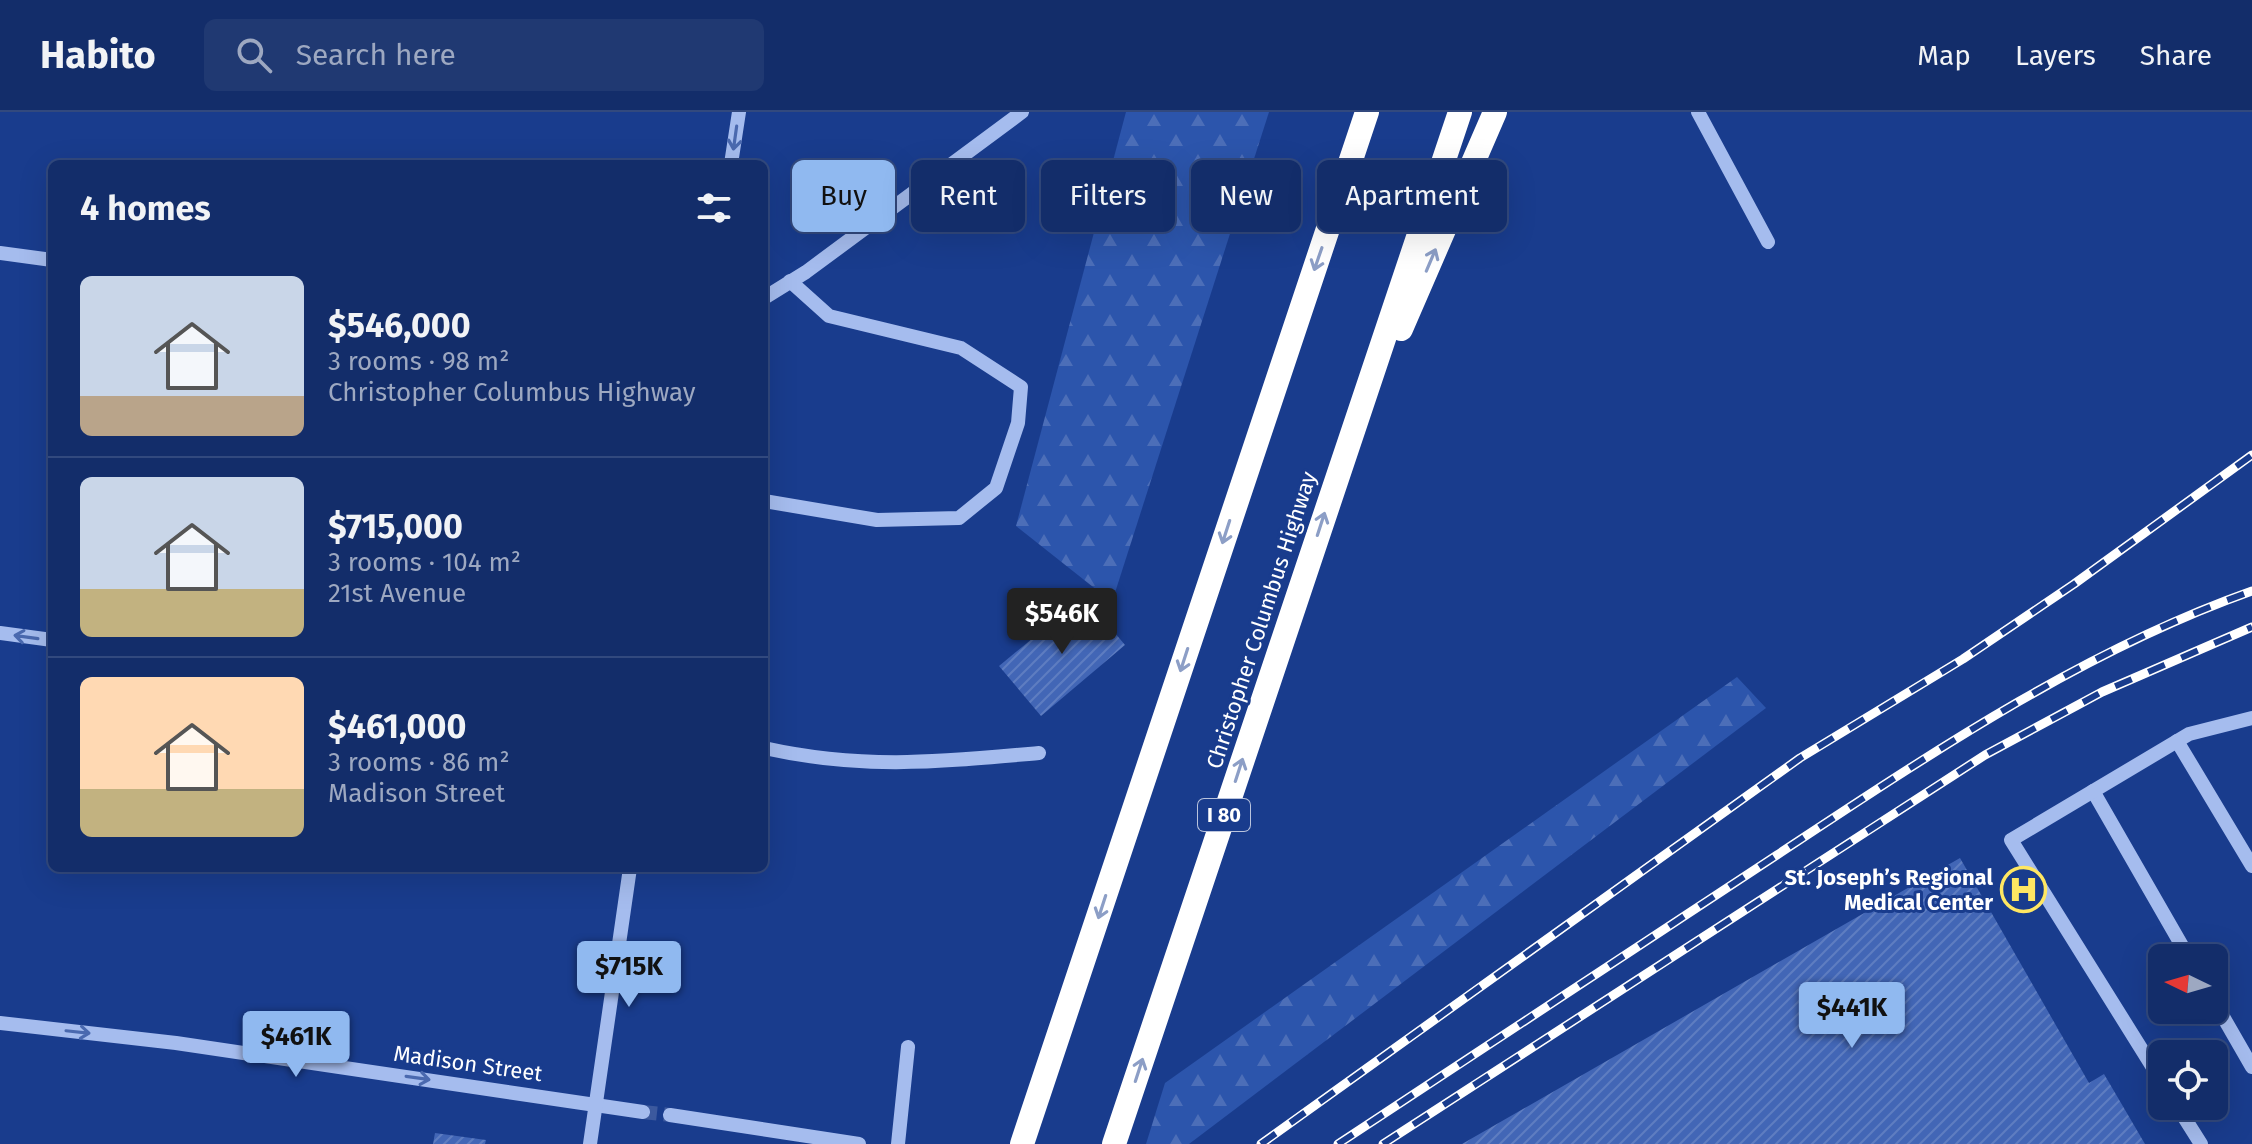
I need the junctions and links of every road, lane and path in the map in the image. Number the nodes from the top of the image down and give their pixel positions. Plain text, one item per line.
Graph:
1 (739, 112) edge
2 (1022, 112) edge
3 (1460, 112) edge
4 (1495, 112) edge
5 (1698, 112) edge
6 (1363, 119) edge
7 (732, 160) edge
8 (1768, 242) dead end
9 (0, 253) edge
10 (48, 259) edge
11 (790, 281) junction
12 (768, 295) edge
13 (1334, 485) junction
14 (768, 502) edge
15 (0, 633) edge
16 (48, 639) edge
17 (2252, 718) edge
18 (2177, 741) junction
19 (768, 749) edge
20 (1039, 753) dead end
21 (2093, 791) junction
22 (2252, 866) edge
23 (629, 872) edge
24 (2181, 944) edge
25 (0, 1023) edge
26 (2227, 1024) edge
27 (908, 1047) dead end
28 (2148, 1060) edge
29 (2252, 1067) edge
30 (596, 1104) junction
31 (643, 1112) tunnel mouth
32 (670, 1115) tunnel mouth
33 (2186, 1120) edge
34 (590, 1144) edge
35 (859, 1144) edge
36 (898, 1144) edge
37 (1022, 1144) edge
38 (1114, 1144) edge
39 (2201, 1144) edge

1 -> 7 street
2 - 11 street
3 - 13 highway, Christopher Columbus Highway / I 80
13 -> 4 highway
5 - 8 street
6 -> 37 highway
9 - 10 street
11 - 12 street
11 - 14 street
38 -> 13 highway, Christopher Columbus Highway / I 80
16 -> 15 street
17 - 18 street
18 - 21 street
18 - 22 street
19 - 20 street
21 - 24 street
21 - 28 street
23 - 30 street
25 -> 30 street, Madison Street
26 - 29 street
27 - 36 street
30 - 31 street, Madison Street
30 - 34 street
32 - 35 street
33 - 39 street

